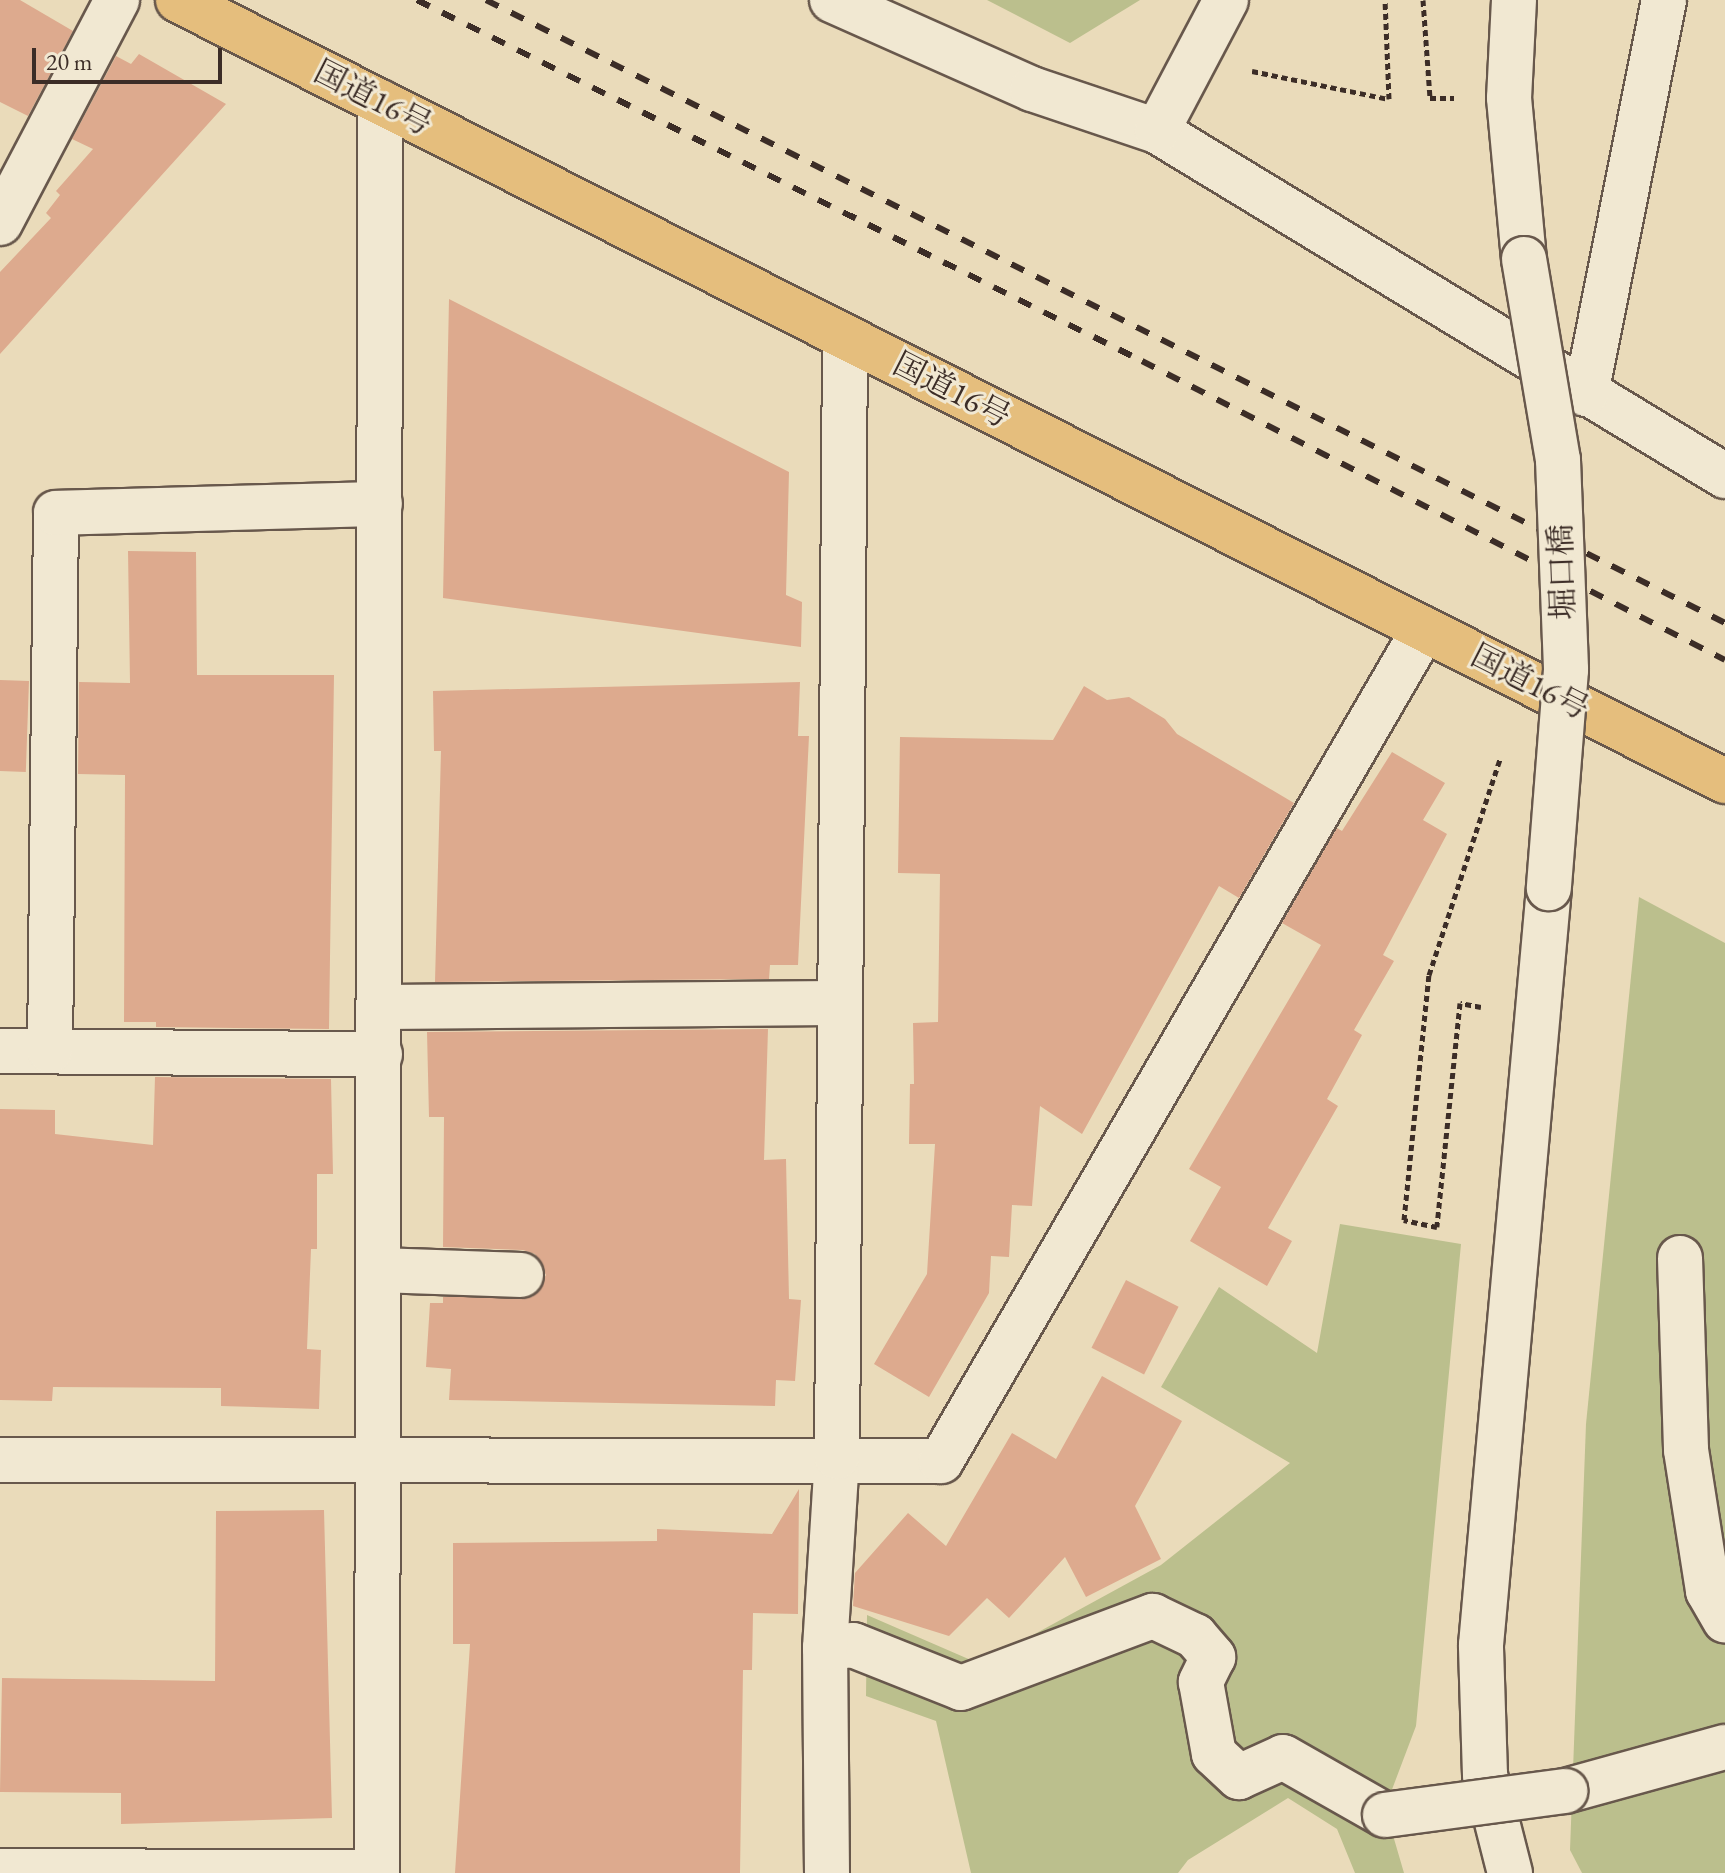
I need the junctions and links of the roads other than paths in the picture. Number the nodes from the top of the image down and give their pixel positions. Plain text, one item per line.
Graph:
1 (117, 0) edge
2 (178, 0) edge
3 (832, 0) edge
4 (1226, 0) edge
5 (1514, 0) edge
6 (1664, 0) edge
7 (380, 102) junction
8 (1157, 131) junction
9 (0, 223) edge
10 (845, 337) junction
11 (1586, 394) junction
12 (1725, 476) edge
13 (380, 504) junction
14 (1424, 629) junction
15 (1725, 781) edge
16 (840, 1003) junction
17 (379, 1007) junction
18 (0, 1051) edge
19 (50, 1051) junction
20 (380, 1054) junction
21 (1680, 1258) dead end
22 (379, 1270) junction
23 (521, 1275) dead end
24 (837, 1457) junction
25 (0, 1460) edge
26 (380, 1460) junction
27 (1725, 1621) edge
28 (825, 1648) junction
29 (1725, 1747) edge
30 (0, 1871) edge
31 (377, 1873) edge
32 (827, 1873) edge
33 (1510, 1873) edge

1 - 9 street
2 - 7 highway, 国道16号
3 - 8 street
4 - 8 street
5 - 33 street, 堀口橋, bridge
6 - 11 street
7 - 10 highway, 国道16号
7 - 13 street
8 - 11 street
10 - 14 highway, 国道16号
10 - 16 street
11 - 12 street
13 - 17 street
13 - 19 street
14 - 15 highway, 国道16号
14 - 24 street
16 - 17 street
16 - 24 street
17 - 20 street
18 - 19 street
19 - 20 street
20 - 22 street
21 - 27 street
22 - 23 street
22 - 26 street
24 - 26 street
24 - 28 street
25 - 26 street
26 - 31 street
28 - 29 street, bridge
28 - 32 street
30 - 31 street

